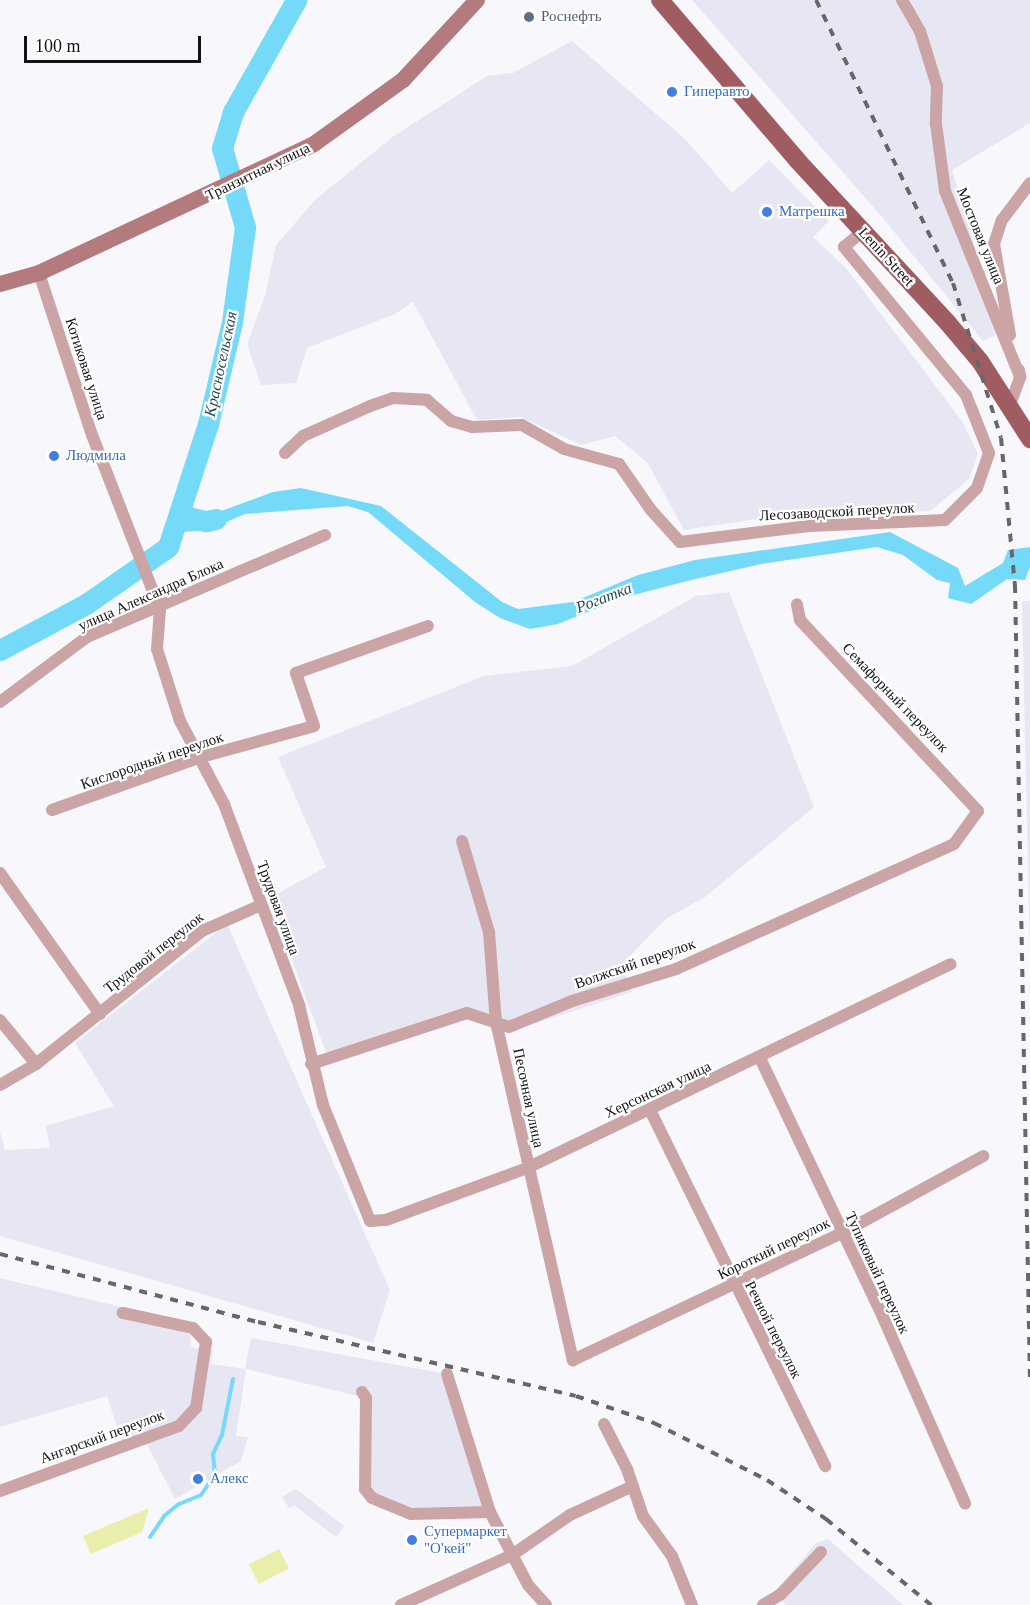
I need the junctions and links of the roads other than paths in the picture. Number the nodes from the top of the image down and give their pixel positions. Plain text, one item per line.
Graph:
1 (477, 0) edge
2 (660, 0) edge
3 (902, 0) edge
4 (1030, 183) edge
5 (862, 232) junction
6 (39, 273) junction
7 (2, 279) edge
8 (1020, 377) junction
9 (1010, 405) junction
10 (1030, 439) edge
11 (285, 453) dead end
12 (326, 535) dead end
13 (797, 604) dead end
14 (160, 609) junction
15 (428, 626) dead end
16 (0, 702) edge
17 (201, 757) junction
18 (52, 810) dead end
19 (978, 811) joint
20 (462, 841) dead end
21 (0, 873) edge
22 (261, 905) junction
23 (950, 964) dead end
24 (100, 1014) junction
25 (0, 1020) edge
26 (496, 1022) junction
27 (760, 1058) junction
28 (36, 1064) junction
29 (311, 1064) junction
30 (0, 1085) edge
31 (650, 1110) junction
32 (983, 1156) dead end
33 (527, 1168) junction
34 (370, 1221) joint
35 (842, 1233) junction
36 (734, 1286) junction
37 (123, 1313) dead end
38 (573, 1360) joint
39 (447, 1374) dead end
40 (362, 1392) dead end
41 (604, 1424) dead end
42 (825, 1466) dead end
43 (633, 1486) junction
44 (0, 1491) edge
45 (965, 1503) dead end
46 (490, 1512) junction
47 (821, 1552) dead end
48 (512, 1555) junction
49 (401, 1605) edge
50 (546, 1605) edge
51 (692, 1605) edge
52 (763, 1605) edge

1 - 6 main road, Транзитная улица
2 - 5 main road, Lenin Street
3 - 8 street, Мостовая улица
4 - 8 street
5 - 9 main road, Lenin Street
5 - 11 street, Лесозаводской переулок
6 - 7 main road, Транзитная улица
6 - 14 street, Котиковая улица
8 - 9 street
9 - 10 main road, Lenin Street
12 - 14 street, улица Александра Блока
13 - 19 street, Семафорный переулок
14 - 16 street, улица Александра Блока
14 - 17 street, Трудовая улица
15 - 17 street, Кислородный переулок
17 - 18 street, Кислородный переулок
17 - 22 street, Трудовая улица
19 - 26 street, Волжский переулок
20 - 26 street, Песочная улица
21 - 24 street, Трудовой переулок
22 - 24 street, Трудовой переулок
22 - 29 street, Трудовая улица
23 - 27 street, Херсонская улица
24 - 28 street, Трудовой переулок
25 - 28 street
26 - 29 street, Волжский переулок
26 - 33 street, Песочная улица
27 - 31 street, Херсонская улица
27 - 35 street, Тупиковый переулок
28 - 30 street, Трудовой переулок
29 - 34 street, Трудовая улица
31 - 33 street, Херсонская улица
31 - 36 street, Речной переулок
32 - 35 street, Короткий переулок
33 - 34 street, Херсонская улица
33 - 38 street, Песочная улица
35 - 36 street, Короткий переулок
35 - 45 street, Тупиковый переулок
36 - 38 street, Короткий переулок
36 - 42 street, Речной переулок
37 - 44 street, Ангарский переулок
39 - 46 street
40 - 46 street
41 - 43 street
43 - 48 street
43 - 51 street
46 - 48 street
47 - 52 street
48 - 49 street
48 - 50 street

